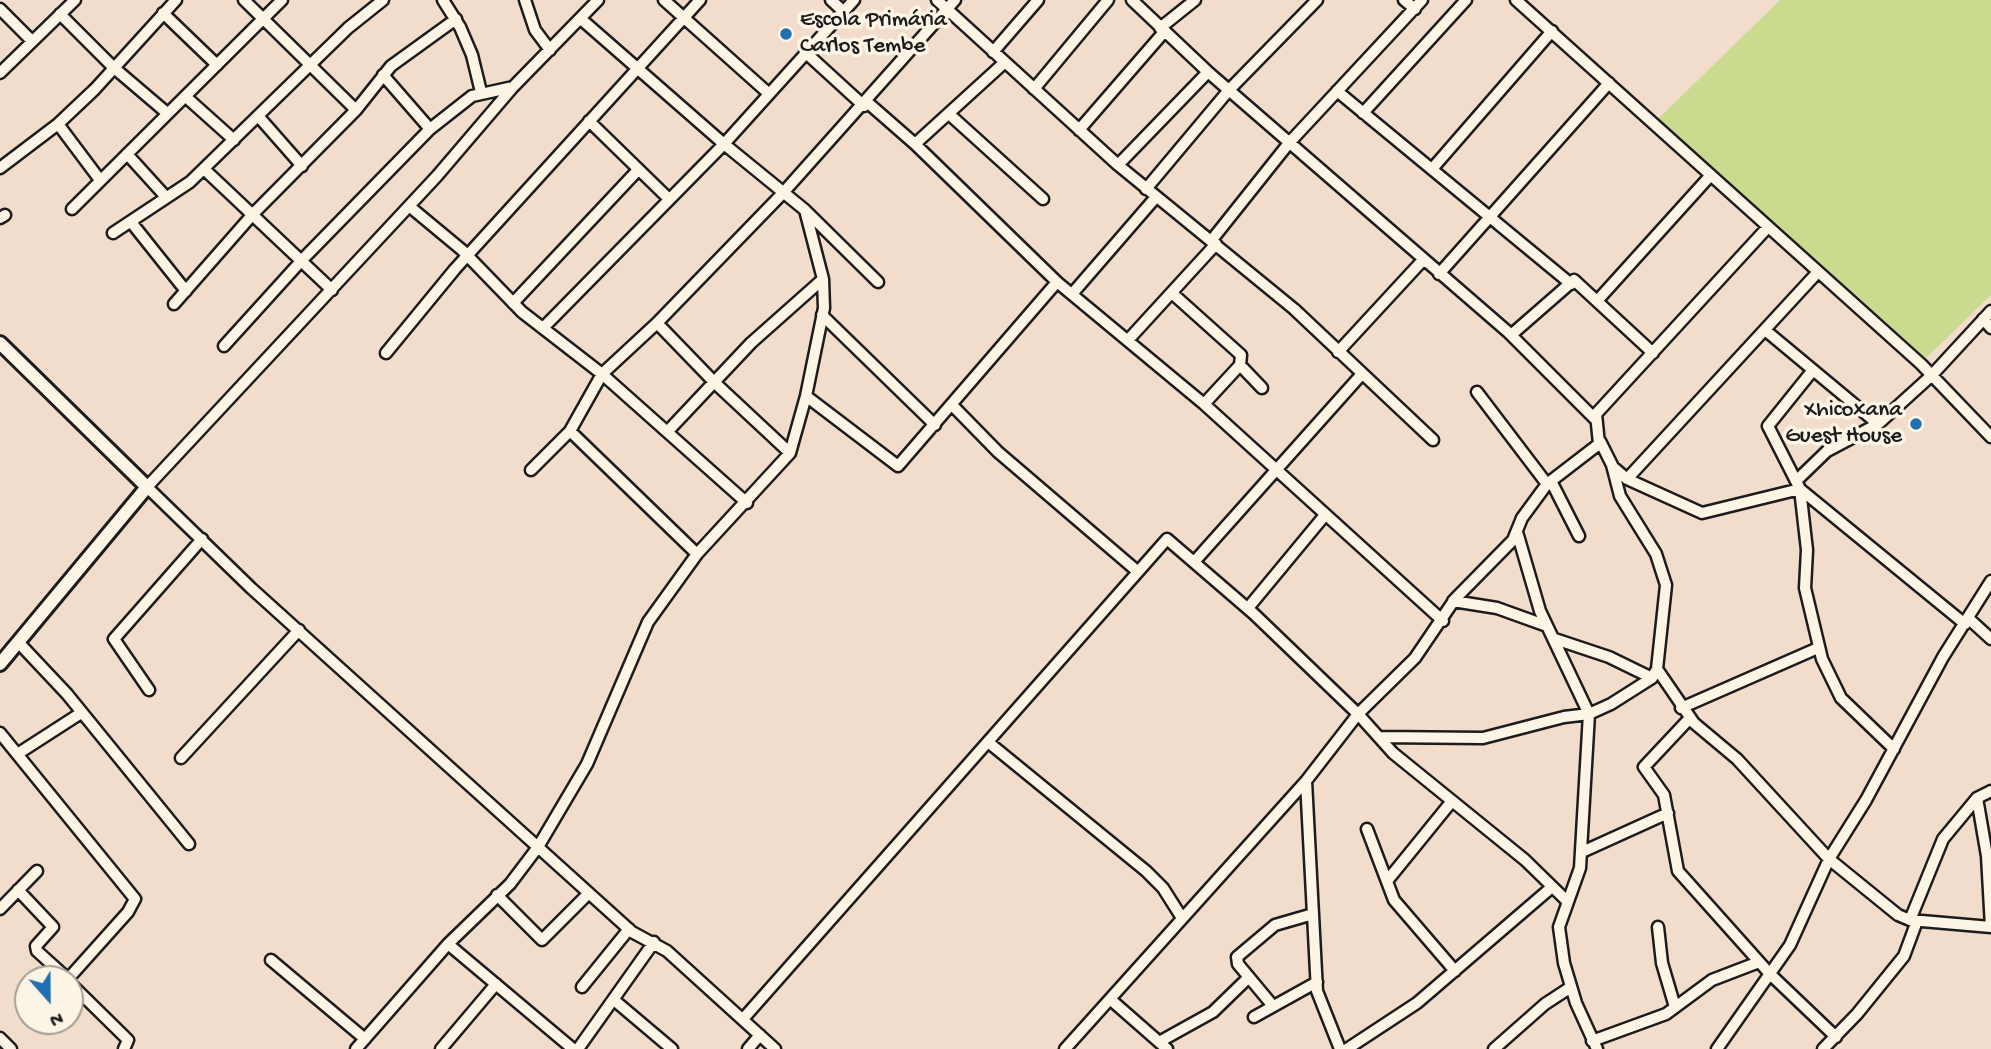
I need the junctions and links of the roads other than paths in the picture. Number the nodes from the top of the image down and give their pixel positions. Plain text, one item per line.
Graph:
1 (75, 0) edge
2 (176, 0) edge
3 (244, 0) edge
4 (282, 0) edge
5 (383, 0) edge
6 (443, 0) edge
7 (525, 0) edge
8 (598, 0) edge
9 (664, 0) edge
10 (700, 0) edge
11 (831, 0) edge
12 (854, 0) edge
13 (937, 0) edge
14 (955, 0) edge
15 (1038, 0) edge
16 (1108, 0) edge
17 (1132, 0) edge
18 (1195, 0) edge
19 (1317, 0) edge
20 (1404, 0) edge
21 (1423, 0) edge
22 (1466, 0) edge
23 (1516, 0) edge
24 (0, 9) edge
25 (1415, 9) junction
26 (947, 10) junction
27 (843, 11) junction
28 (60, 13) junction
29 (163, 13) junction
30 (684, 18) junction
31 (263, 19) junction
32 (456, 19) junction
33 (581, 19) junction
34 (1162, 30) junction
35 (1552, 31) junction
36 (32, 41) junction
37 (550, 50) junction
38 (805, 52) junction
39 (993, 52) junction
40 (1005, 62) junction
41 (216, 65) junction
42 (310, 66) junction
43 (113, 67) junction
44 (638, 69) junction
45 (1208, 72) junction
46 (0, 73) edge
47 (383, 75) junction
48 (1609, 83) junction
49 (513, 87) junction
50 (1034, 89) junction
51 (1229, 90) junction
52 (1337, 91) junction
53 (481, 92) junction
54 (767, 92) junction
55 (186, 97) junction
56 (865, 104) junction
57 (356, 110) junction
58 (167, 113) junction
59 (1363, 113) junction
60 (949, 114) junction
61 (259, 117) junction
62 (589, 121) junction
63 (58, 124) junction
64 (430, 129) junction
65 (1079, 130) junction
66 (234, 140) junction
67 (1289, 143) junction
68 (724, 144) junction
69 (915, 144) junction
70 (127, 154) junction
71 (1118, 165) junction
72 (302, 166) junction
73 (0, 168) edge
74 (204, 169) junction
75 (1432, 169) junction
76 (638, 170) junction
77 (1710, 176) junction
78 (100, 180) junction
79 (1146, 189) junction
80 (782, 194) junction
81 (166, 197) junction
82 (1156, 197) junction
83 (669, 199) junction
84 (1043, 199) dead end
85 (409, 206) junction
86 (72, 209) dead end
87 (805, 210) junction
88 (253, 214) junction
89 (1489, 214) junction
90 (131, 222) junction
91 (1768, 227) junction
92 (113, 233) dead end
93 (1213, 242) junction
94 (467, 257) junction
95 (302, 260) junction
96 (1423, 260) junction
97 (1817, 273) junction
98 (1439, 274) junction
99 (823, 279) junction
100 (878, 282) dead end
101 (1058, 282) junction
102 (1571, 284) junction
103 (331, 290) junction
104 (186, 291) junction
105 (1072, 294) junction
106 (1173, 294) junction
107 (1597, 301) junction
108 (513, 303) junction
109 (174, 304) dead end
110 (822, 315) junction
111 (1987, 315) edge
112 (657, 323) junction
113 (544, 327) junction
114 (1991, 328) edge
115 (1765, 330) junction
116 (1511, 335) junction
117 (1129, 339) junction
118 (0, 344) edge
119 (224, 346) dead end
120 (1338, 352) junction
121 (386, 353) dead end
122 (1653, 353) junction
123 (1240, 365) junction
124 (1813, 370) junction
125 (602, 374) junction
126 (1361, 375) junction
127 (1932, 375) junction
128 (715, 383) junction
129 (1262, 388) dead end
130 (1477, 392) dead end
131 (806, 396) junction
132 (1204, 404) junction
133 (953, 405) junction
134 (1595, 419) junction
135 (1878, 424) junction
136 (935, 425) junction
137 (570, 431) junction
138 (668, 431) junction
139 (1991, 437) edge
140 (1433, 440) dead end
141 (1600, 441) junction
142 (790, 453) junction
143 (1612, 465) junction
144 (1275, 469) junction
145 (531, 470) dead end
146 (1627, 479) junction
147 (1549, 483) junction
148 (1798, 485) junction
149 (147, 488) junction
150 (747, 503) junction
151 (1325, 515) junction
152 (1517, 532) junction
153 (1579, 536) dead end
154 (202, 539) junction
155 (697, 554) junction
156 (1194, 562) junction
157 (1137, 571) junction
158 (1991, 581) edge
159 (1454, 601) junction
160 (1248, 608) junction
161 (1443, 621) junction
162 (1966, 621) junction
163 (1547, 626) junction
164 (299, 630) junction
165 (1555, 639) junction
166 (1991, 639) edge
167 (19, 643) junction
168 (1818, 648) junction
169 (0, 664) edge
170 (1654, 673) junction
171 (149, 690) dead end
172 (1681, 708) junction
173 (81, 713) junction
174 (1589, 713) junction
175 (1358, 714) junction
176 (1690, 718) junction
177 (0, 733) edge
178 (1380, 737) junction
179 (988, 742) junction
180 (1894, 749) junction
181 (19, 753) junction
182 (181, 758) dead end
183 (1306, 781) junction
184 (1991, 791) edge
185 (1977, 798) junction
186 (1452, 802) junction
187 (1668, 813) junction
188 (1367, 829) dead end
189 (188, 844) dead end
190 (538, 847) junction
191 (1582, 852) junction
192 (1829, 859) junction
193 (37, 871) dead end
194 (1387, 881) junction
195 (1552, 887) junction
196 (18, 890) junction
197 (589, 893) junction
198 (497, 895) junction
199 (1567, 901) junction
200 (0, 908) edge
201 (1313, 914) junction
202 (1182, 918) junction
203 (1914, 920) junction
204 (1658, 927) dead end
205 (1991, 927) edge
206 (629, 929) junction
207 (654, 942) junction
208 (449, 944) junction
209 (271, 960) dead end
210 (1759, 962) junction
211 (52, 965) edge
212 (82, 965) edge
213 (1455, 971) junction
214 (1770, 974) junction
215 (1249, 977) junction
216 (1317, 982) junction
217 (496, 984) junction
218 (582, 987) dead end
219 (1571, 987) junction
220 (84, 995) edge
221 (1110, 999) junction
222 (614, 1000) junction
223 (1273, 1006) junction
224 (1675, 1007) junction
225 (1254, 1017) dead end
226 (743, 1019) junction
227 (760, 1035) junction
228 (0, 1038) edge
229 (1836, 1038) junction
230 (365, 1039) junction
231 (1163, 1045) edge
232 (1594, 1045) edge
233 (11, 1049) edge
234 (124, 1049) edge
235 (356, 1049) edge
236 (442, 1049) edge
237 (576, 1049) edge
238 (673, 1049) edge
239 (748, 1049) edge
240 (775, 1049) edge
241 (1065, 1049) edge
242 (1340, 1049) edge
243 (1347, 1049) edge
244 (1494, 1049) edge
245 (1717, 1049) edge
246 (1824, 1049) edge

1 - 28 street
2 - 29 street
3 - 31 street
4 - 31 street
5 - 42 street
6 - 32 street
7 - 37 street
8 - 33 street
9 - 30 street
10 - 30 street
11 - 27 street
12 - 27 street
13 - 26 street
14 - 26 street
15 - 39 street
16 - 50 street
17 - 34 street
18 - 34 street
19 - 51 street
20 - 25 street
21 - 25 street
22 - 59 street
23 - 35 street
24 - 36 street
25 - 52 street
26 - 39 street
26 - 56 street
27 - 38 street
28 - 36 street
28 - 43 street
29 - 41 street
29 - 43 street
30 - 44 street
30 - 54 street
31 - 41 street
31 - 42 street
32 - 47 street
32 - 53 street
33 - 37 street
33 - 44 street
34 - 45 street
34 - 65 street
35 - 48 street
35 - 75 street
36 - 46 street
37 - 49 street
38 - 54 street
38 - 56 street
39 - 40 street
40 - 50 street
40 - 60 street
41 - 55 street
42 - 57 street
42 - 61 street
43 - 58 street
43 - 63 street
44 - 62 street
44 - 68 street
45 - 51 street
45 - 71 street
47 - 57 street
47 - 64 street
48 - 77 street
48 - 89 street
49 - 53 street
49 - 85 street
50 - 65 street
51 - 67 street
51 - 79 street
52 - 59 street
52 - 67 street
53 - 64 street
54 - 68 street
55 - 58 street
55 - 66 street
56 - 69 street
56 - 80 street
57 - 72 street
58 - 70 street
59 - 75 street
60 - 69 street
60 - 84 street
61 - 66 street
61 - 72 street
62 - 76 street
62 - 94 street
63 - 73 street
63 - 78 street
64 - 95 street
65 - 71 street
66 - 74 street
67 - 93 street
67 - 96 street
68 - 80 street
68 - 83 street
69 - 101 street
70 - 78 street
70 - 81 street
71 - 79 street
72 - 88 street
74 - 81 street
74 - 88 street
75 - 89 street
76 - 83 street
76 - 108 street
77 - 91 street
77 - 107 street
78 - 86 street
79 - 82 street
80 - 87 street
80 - 112 street
81 - 90 street
82 - 93 street
82 - 105 street
83 - 113 street
85 - 94 street
85 - 103 street
87 - 99 street
87 - 100 street
88 - 95 street
88 - 104 street
89 - 98 street
89 - 102 street
90 - 92 street
90 - 104 street
91 - 97 street
91 - 122 street
93 - 106 street
93 - 120 street
94 - 108 street
94 - 121 street
95 - 103 street
95 - 119 street
96 - 98 street
96 - 120 street
97 - 115 street
97 - 127 street
98 - 116 street
99 - 110 street
99 - 128 street
101 - 105 street
101 - 133 street
102 - 107 street
102 - 116 street
103 - 149 street
104 - 109 street
105 - 117 street
106 - 117 street
106 - 123 street
107 - 122 street
108 - 113 street
110 - 131 street
110 - 136 street
111 - 114 street
111 - 127 street
112 - 125 street
112 - 128 street
113 - 125 street
115 - 124 street
115 - 146 street
116 - 134 street
117 - 132 street
118 - 149 street
120 - 126 street
122 - 134 street
123 - 129 street
123 - 132 street
124 - 135 street
124 - 148 street
125 - 137 street
125 - 138 street
126 - 140 street
126 - 144 street
127 - 135 street
127 - 139 street
128 - 138 street
128 - 142 street
130 - 147 street
131 - 136 street
131 - 142 street
132 - 144 street
133 - 136 street
133 - 157 street
134 - 141 street
135 - 148 street
137 - 145 street
137 - 155 street
138 - 150 street
141 - 143 street
141 - 147 street
142 - 150 street
143 - 146 street
143 - 170 street
144 - 151 street
144 - 156 street
146 - 148 street
147 - 152 street
147 - 153 street
148 - 162 street
148 - 168 street
149 - 154 street
149 - 167 street
150 - 155 street
151 - 160 street
151 - 161 street
152 - 159 street
152 - 163 street
154 - 164 street
154 - 171 street
155 - 190 street
156 - 157 street
156 - 160 street
157 - 179 street
158 - 162 street
159 - 161 street
159 - 163 street
160 - 175 street
161 - 175 street
162 - 166 street
162 - 180 street
163 - 165 street
164 - 182 street
164 - 190 street
165 - 170 street
165 - 174 street
167 - 169 street
167 - 173 street
168 - 172 street
168 - 180 street
170 - 172 street
170 - 174 street
172 - 176 street
173 - 181 street
173 - 189 street
174 - 178 street
174 - 191 street
175 - 178 street
175 - 183 street
176 - 187 street
176 - 192 street
177 - 181 street
178 - 186 street
179 - 202 street
179 - 226 street
180 - 192 street
181 - 212 street
183 - 201 street
183 - 202 street
184 - 185 street
185 - 203 street
185 - 205 street
186 - 194 street
186 - 195 street
187 - 191 street
187 - 210 street
188 - 194 street
190 - 197 street
190 - 198 street
191 - 199 street
192 - 203 street
192 - 214 street
193 - 196 street
194 - 213 street
195 - 199 street
195 - 213 street
196 - 200 street
196 - 211 street
197 - 198 street
197 - 206 street
198 - 208 street
199 - 219 street
201 - 215 street
201 - 216 street
202 - 221 street
203 - 205 street
203 - 229 street
204 - 224 street
206 - 207 street
206 - 218 street
207 - 222 street
207 - 226 street
208 - 217 street
208 - 230 street
209 - 230 street
210 - 214 street
210 - 224 street
213 - 243 street
214 - 229 street
214 - 245 street
215 - 223 street
215 - 231 street
216 - 223 street
216 - 242 street
217 - 236 street
217 - 237 street
219 - 232 street
219 - 244 street
220 - 234 street
221 - 231 street
221 - 241 street
222 - 237 street
222 - 238 street
223 - 225 street
224 - 232 street
226 - 227 street
227 - 239 street
227 - 240 street
228 - 233 street
229 - 246 street
230 - 235 street

